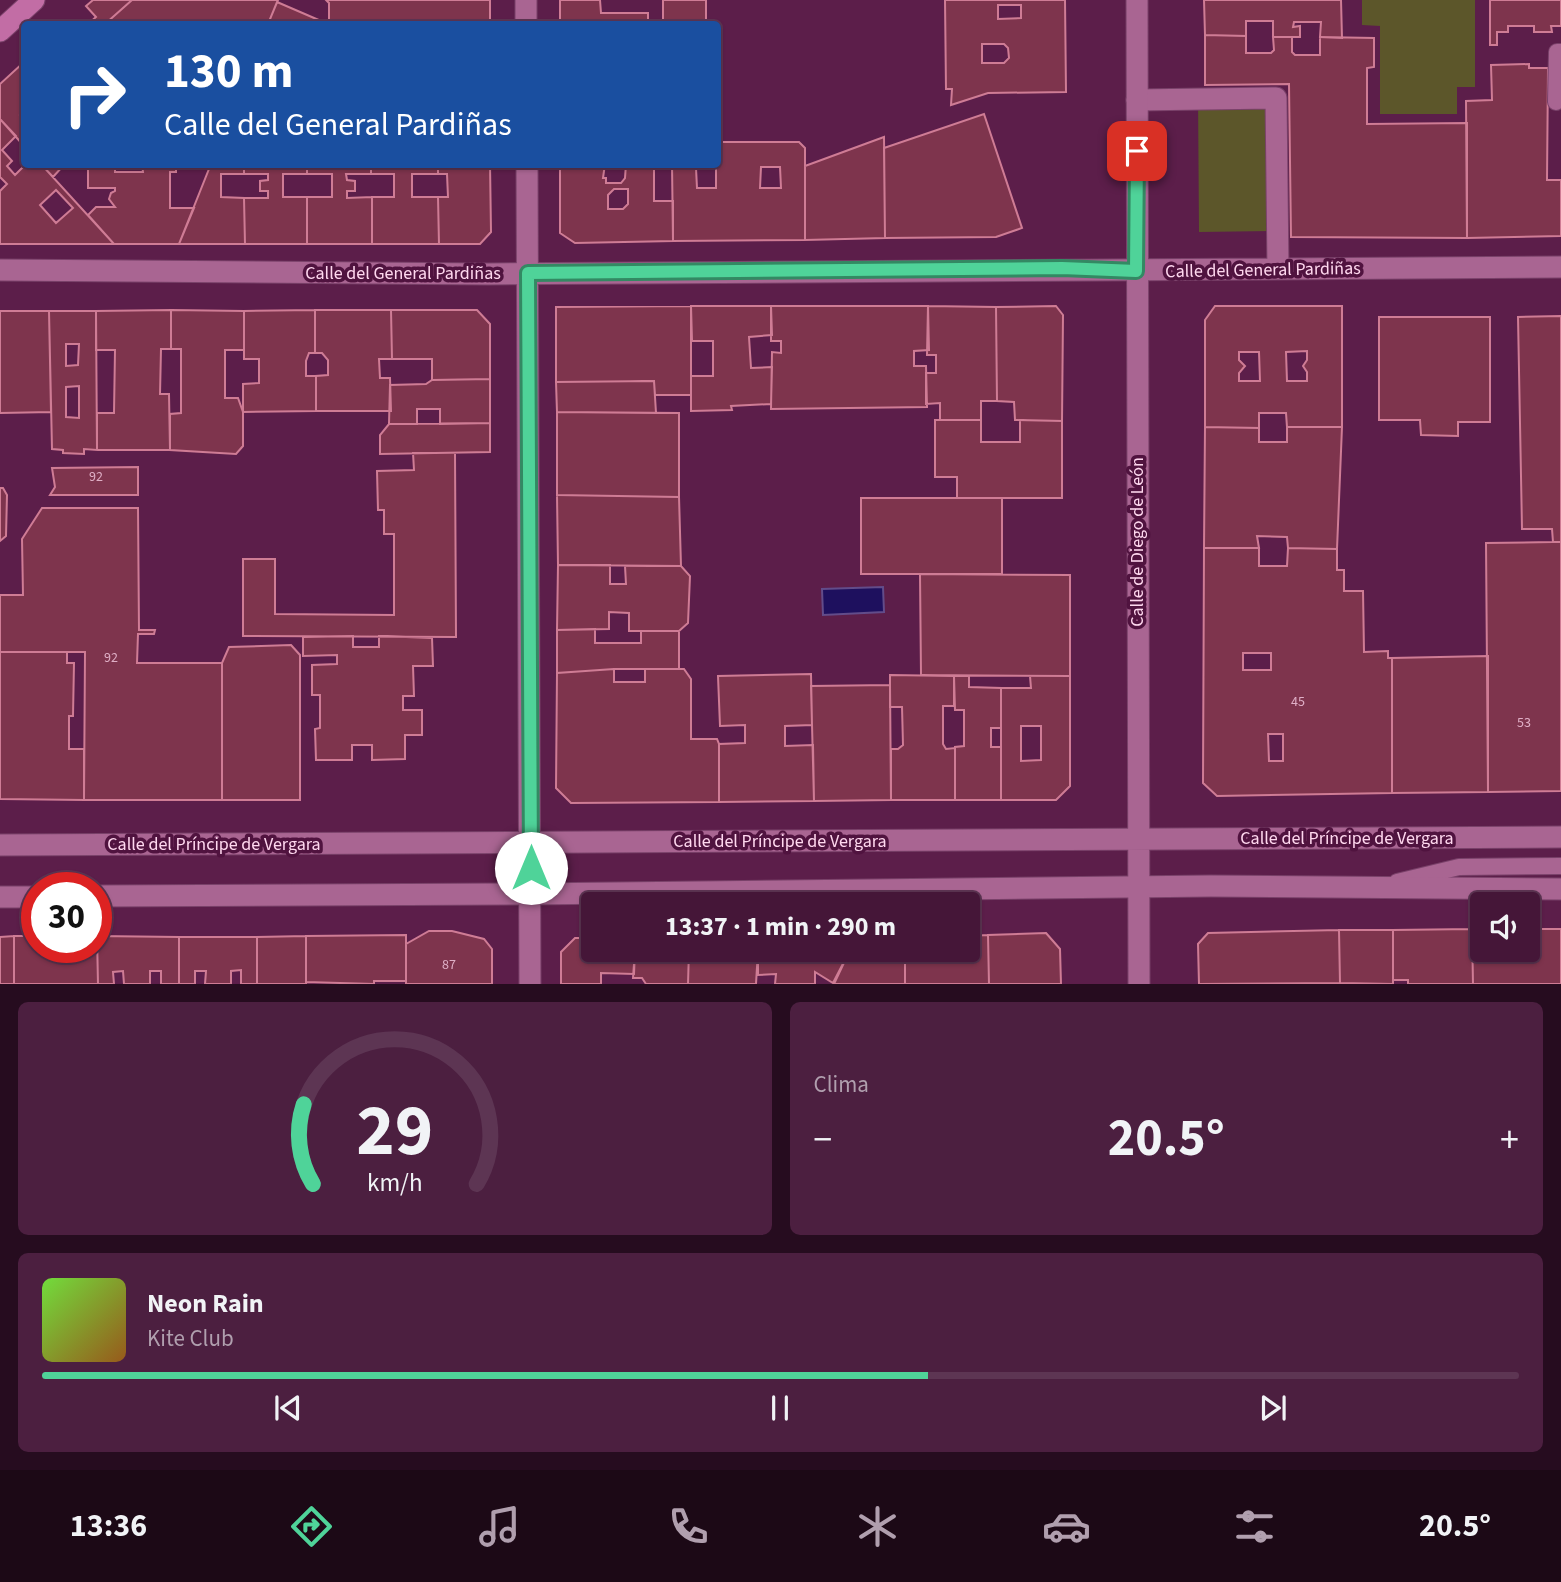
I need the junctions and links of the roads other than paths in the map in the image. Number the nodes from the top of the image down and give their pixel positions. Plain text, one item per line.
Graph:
1 (34, 0) edge
2 (526, 0) edge
3 (1137, 0) edge
4 (526, 21) edge
5 (0, 31) edge
6 (1561, 52) edge
7 (1137, 100) junction
8 (1556, 102) dead end
9 (527, 168) edge
10 (1561, 267) edge
11 (1278, 269) junction
12 (0, 270) edge
13 (1136, 271) junction
14 (528, 273) junction
15 (1561, 837) edge
16 (1138, 840) junction
17 (531, 842) junction
18 (0, 845) edge
19 (1561, 866) edge
20 (1138, 887) junction
21 (1381, 887) junction
22 (1561, 889) edge
23 (531, 894) junction
24 (112, 896) edge
25 (0, 897) edge
26 (21, 897) edge
27 (530, 984) edge
28 (1139, 984) edge

1 - 5 main road
2 - 4 street
3 - 7 street, Calle de Diego de León
6 - 8 lane
7 - 11 street
7 - 13 street, Calle de Diego de León
9 - 14 street
10 - 11 street, Calle del General Pardiñas
11 - 13 street, Calle del General Pardiñas
12 - 14 street, Calle del General Pardiñas
13 - 14 street, Calle del General Pardiñas
13 - 16 street, Calle de Diego de León
14 - 17 street
15 - 16 street, Calle del Príncipe de Vergara
16 - 17 street, Calle del Príncipe de Vergara
16 - 20 street, Calle de Diego de León
17 - 18 street, Calle del Príncipe de Vergara
17 - 23 street
19 - 21 lane
20 - 21 street
20 - 23 street
20 - 28 street, Calle de Diego de León
21 - 22 street
23 - 24 street
23 - 27 street
25 - 26 street

